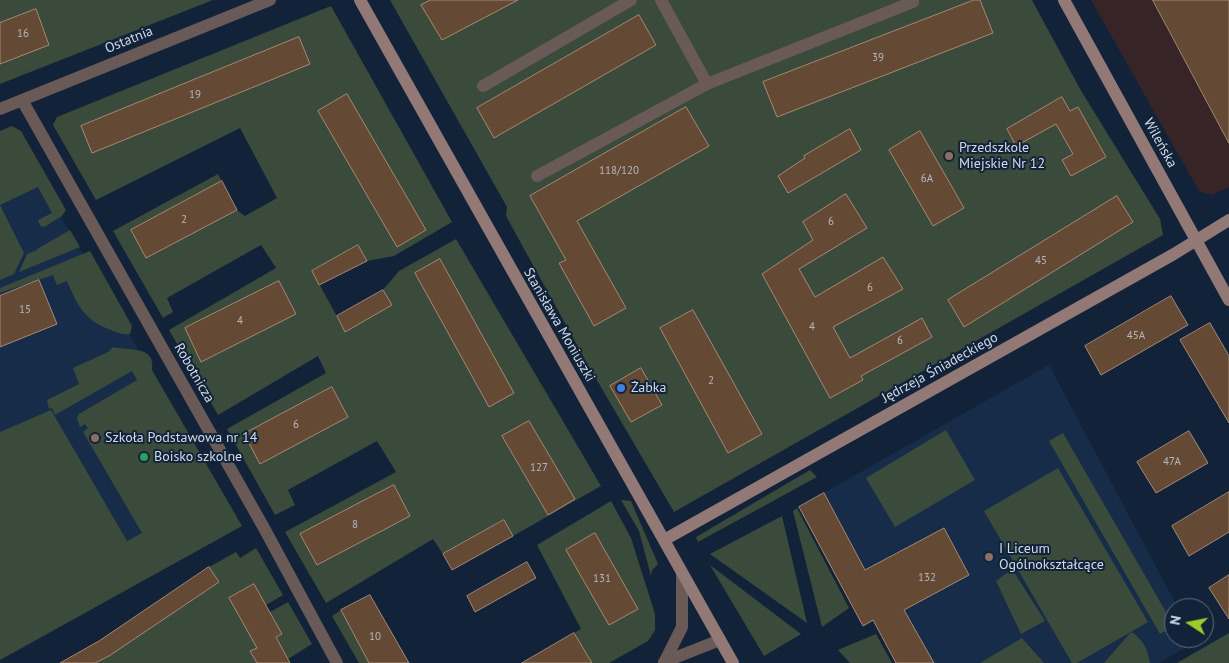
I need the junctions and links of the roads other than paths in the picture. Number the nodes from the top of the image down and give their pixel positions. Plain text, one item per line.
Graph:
1 (270, 0) edge
2 (360, 0) edge
3 (631, 0) edge
4 (661, 0) edge
5 (1064, 0) edge
6 (913, 2) dead end
7 (707, 84) junction
8 (483, 86) dead end
9 (22, 100) junction
10 (0, 109) edge
11 (537, 176) dead end
12 (1229, 220) edge
13 (1196, 240) junction
14 (1229, 300) edge
15 (664, 540) junction
16 (682, 574) junction
17 (720, 640) junction
18 (664, 662) edge
19 (732, 662) edge
20 (338, 663) edge

1 - 9 street, Ostatnia
2 - 15 street, Stanisława Moniuszki
3 - 8 street
4 - 7 street
5 - 13 street, Wileńska
6 - 7 street
7 - 11 street
9 - 10 street, Ostatnia
9 - 20 street, Robotnicza
12 - 13 street, Jędrzeja Śniadeckiego
13 - 14 street, Wileńska
13 - 15 street, Jędrzeja Śniadeckiego
15 - 16 street, Stanisława Moniuszki
16 - 17 street, Stanisława Moniuszki
16 - 18 street
17 - 18 street
17 - 19 street, Stanisława Moniuszki

